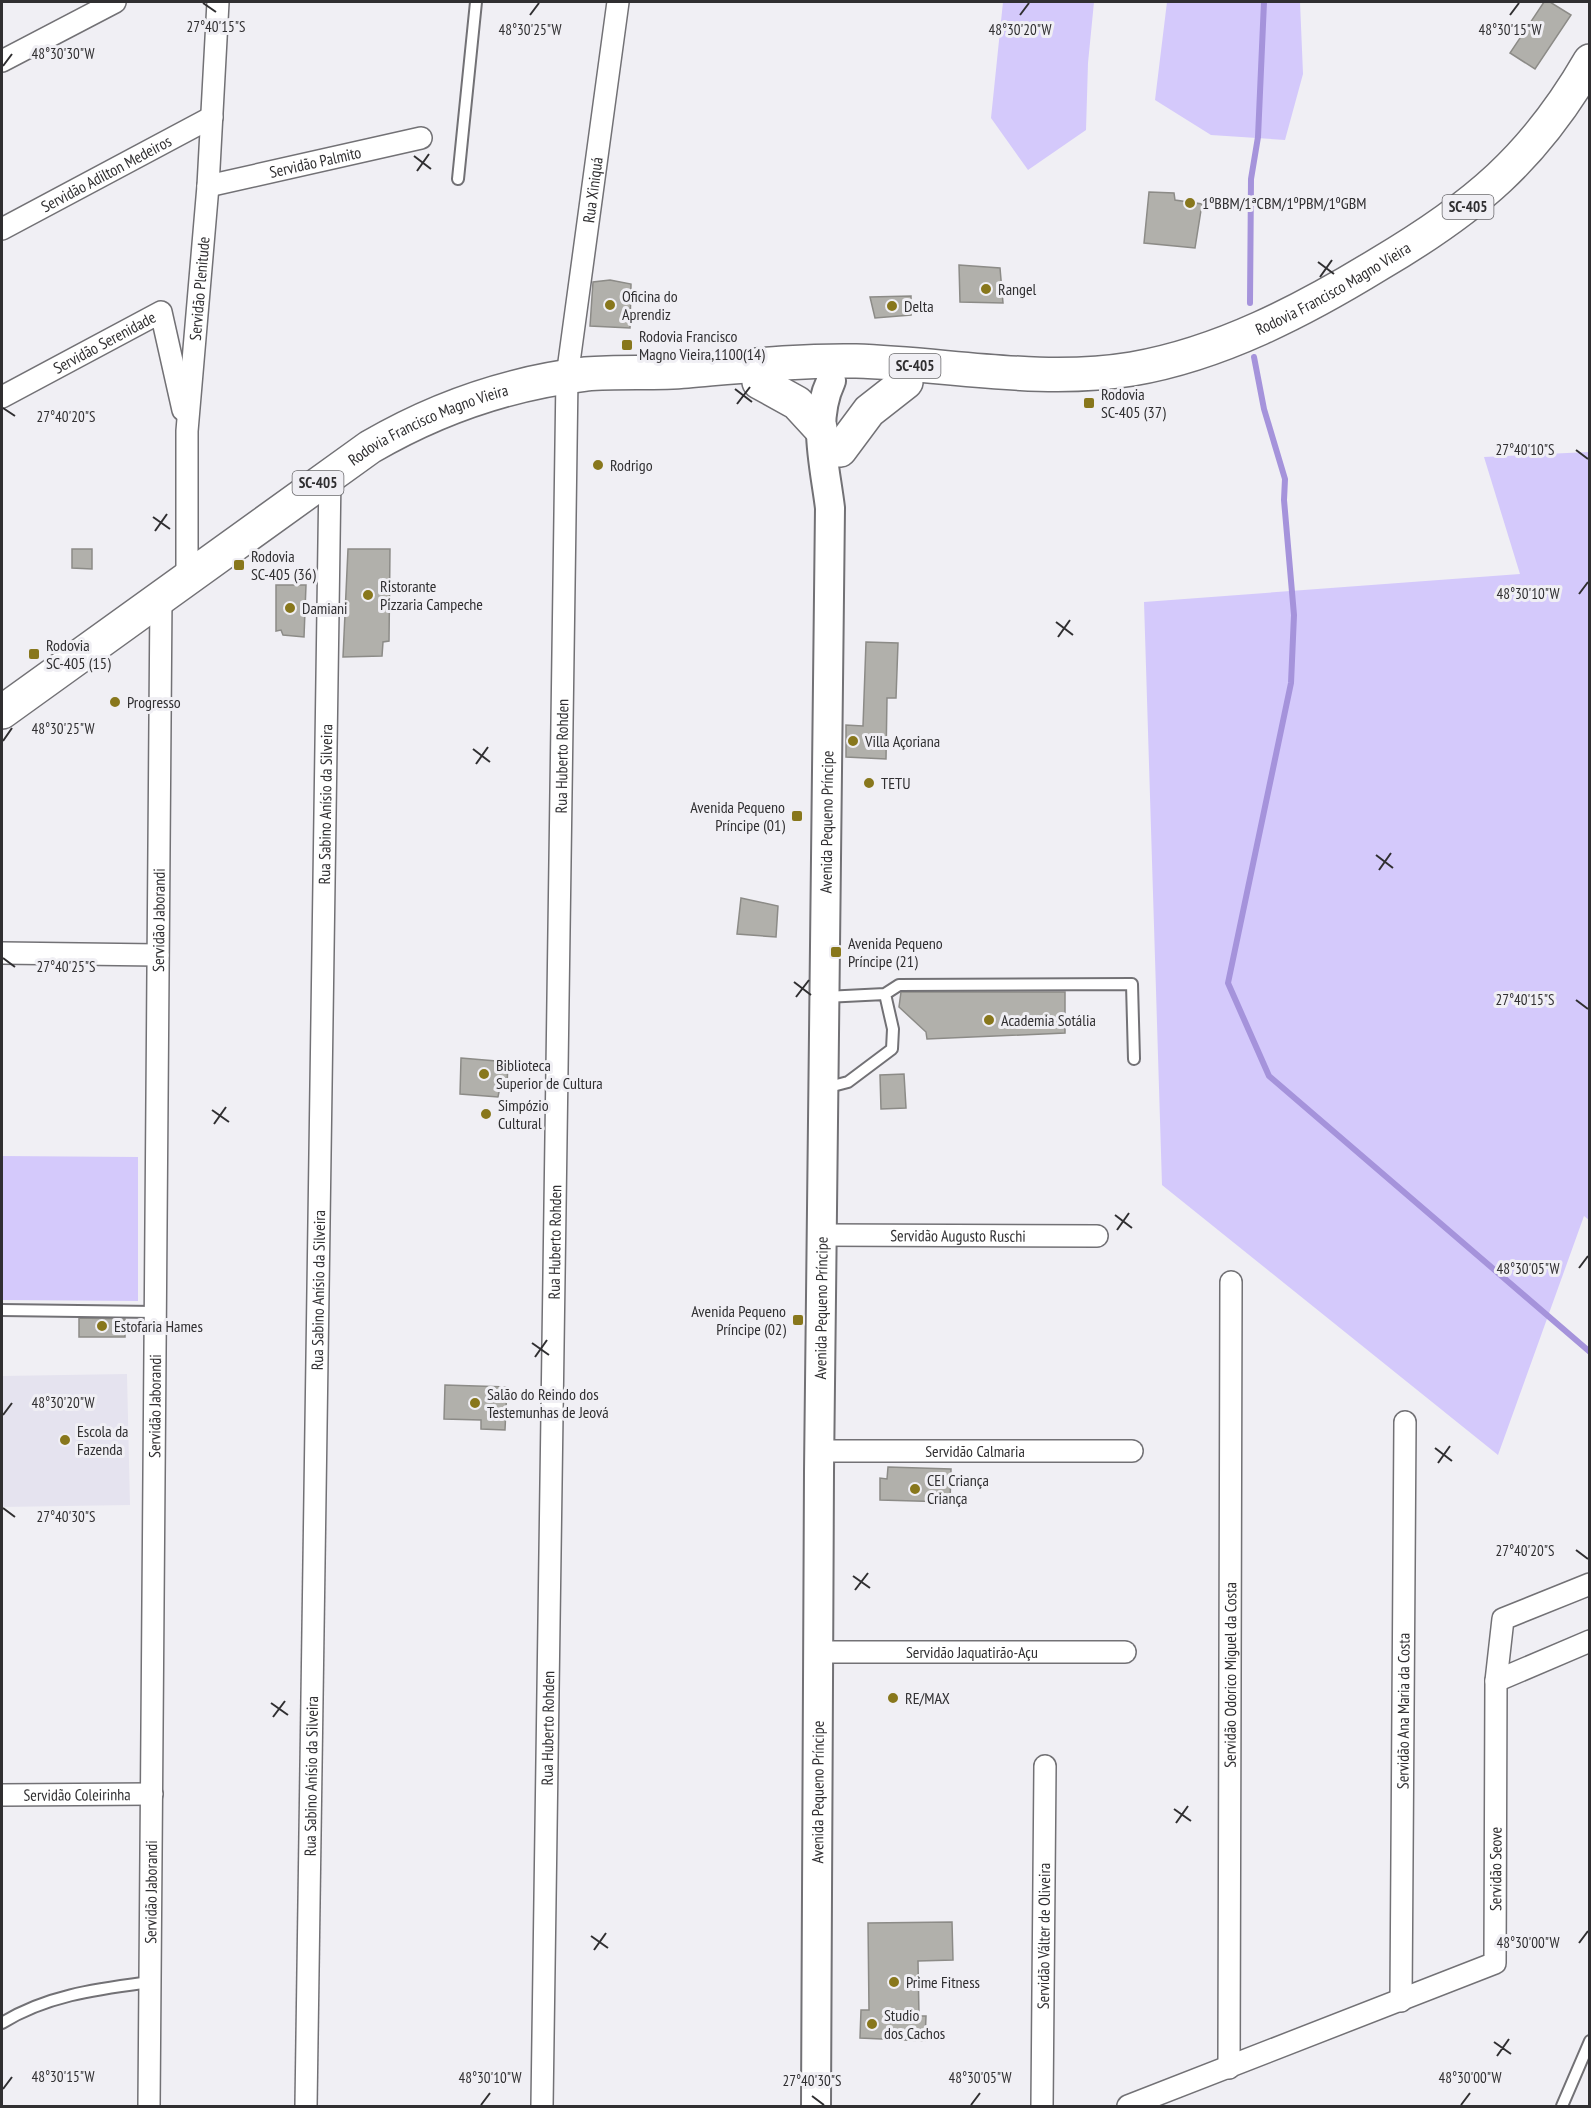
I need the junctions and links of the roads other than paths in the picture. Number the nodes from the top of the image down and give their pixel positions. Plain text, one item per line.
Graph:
1 (115, 2) edge
2 (218, 2) edge
3 (476, 2) edge
4 (618, 2) edge
5 (2, 61) edge
6 (1590, 61) edge
7 (212, 117) junction
8 (421, 138) dead end
9 (458, 179) dead end
10 (208, 186) junction
11 (2, 229) edge
12 (684, 371) junction
13 (831, 371) junction
14 (998, 373) junction
15 (567, 377) junction
16 (759, 382) junction
17 (906, 382) junction
18 (2, 397) edge
19 (188, 432) junction
20 (830, 439) junction
21 (330, 474) junction
22 (174, 587) junction
23 (2, 712) edge
24 (2, 953) edge
25 (158, 955) junction
26 (885, 994) junction
27 (824, 997) junction
28 (1134, 1059) dead end
29 (825, 1088) junction
30 (822, 1235) junction
31 (1097, 1236) dead end
32 (1231, 1282) dead end
33 (2, 1310) edge
34 (156, 1312) junction
35 (1405, 1422) dead end
36 (819, 1451) junction
37 (1132, 1451) dead end
38 (1590, 1584) edge
39 (1590, 1641) edge
40 (819, 1652) junction
41 (1125, 1652) dead end
42 (1496, 1681) junction
43 (1045, 1766) dead end
44 (152, 1794) junction
45 (2, 1796) edge
46 (150, 1982) junction
47 (1401, 2001) junction
48 (2, 2023) edge
49 (1590, 2041) edge
50 (1229, 2068) junction
51 (149, 2106) edge
52 (306, 2106) edge
53 (542, 2106) edge
54 (816, 2106) edge
55 (1042, 2106) edge
56 (1128, 2106) edge
57 (1562, 2106) edge

1 - 5 street
2 - 7 street, Servidão Plenitude
3 - 9 lane
4 - 15 street, Rua Xiniquá
6 - 14 main road, Rodovia Francisco Magno Vieira / SC-405
7 - 10 street, Servidão Plenitude
7 - 11 street, Servidão Adilton Medeiros
8 - 10 street, Servidão Palmito
10 - 19 street, Servidão Plenitude
12 - 13 main road, Rodovia Francisco Magno Vieira / SC-405
12 - 15 main road, Rodovia Francisco Magno Vieira / SC-405
12 - 16 main road, Rodovia Francisco Magno Vieira / SC-405
13 - 14 main road, Rodovia Francisco Magno Vieira / SC-405
13 - 16 main road, Rodovia Francisco Magno Vieira / SC-405
13 - 17 main road, Rodovia Francisco Magno Vieira / SC-405
13 - 20 main road, Avenida Pequeno Príncipe
14 - 17 main road, Rodovia Francisco Magno Vieira / SC-405
15 - 21 main road, Rodovia Francisco Magno Vieira / SC-405
15 - 53 street, Rua Huberto Rohden
16 - 20 main road
17 - 20 main road
18 - 19 street, Servidão Serenidade
19 - 22 street, Servidão Plenitude
20 - 27 main road, Avenida Pequeno Príncipe
21 - 22 main road, Rodovia Francisco Magno Vieira / SC-405
21 - 52 street, Rua Sabino Anísio da Silveira
22 - 23 main road, Rodovia Francisco Magno Vieira / SC-405
22 - 25 street, Servidão Jaborandi
24 - 25 street
25 - 34 street, Servidão Jaborandi
26 - 27 lane
26 - 28 lane
26 - 29 lane
27 - 29 main road, Avenida Pequeno Príncipe
29 - 30 main road, Avenida Pequeno Príncipe
30 - 31 street, Servidão Augusto Ruschi
30 - 36 main road, Avenida Pequeno Príncipe
32 - 50 street, Servidão Odorico Miguel da Costa
33 - 34 lane
34 - 44 street, Servidão Jaborandi
35 - 47 street, Servidão Ana Maria da Costa
36 - 37 street, Servidão Calmaria
36 - 40 main road, Avenida Pequeno Príncipe
38 - 42 street, Servidão Seove
39 - 42 street
40 - 41 street, Servidão Jaquatirão-Açu
40 - 54 main road, Avenida Pequeno Príncipe
42 - 47 street, Servidão Seove
43 - 55 street, Servidão Válter de Oliveira
44 - 45 street, Servidão Coleirinha
44 - 46 street, Servidão Jaborandi
46 - 48 lane
46 - 51 street, Servidão Jaborandi
47 - 50 street, Servidão Seove
49 - 57 lane
50 - 56 street, Servidão Seove

